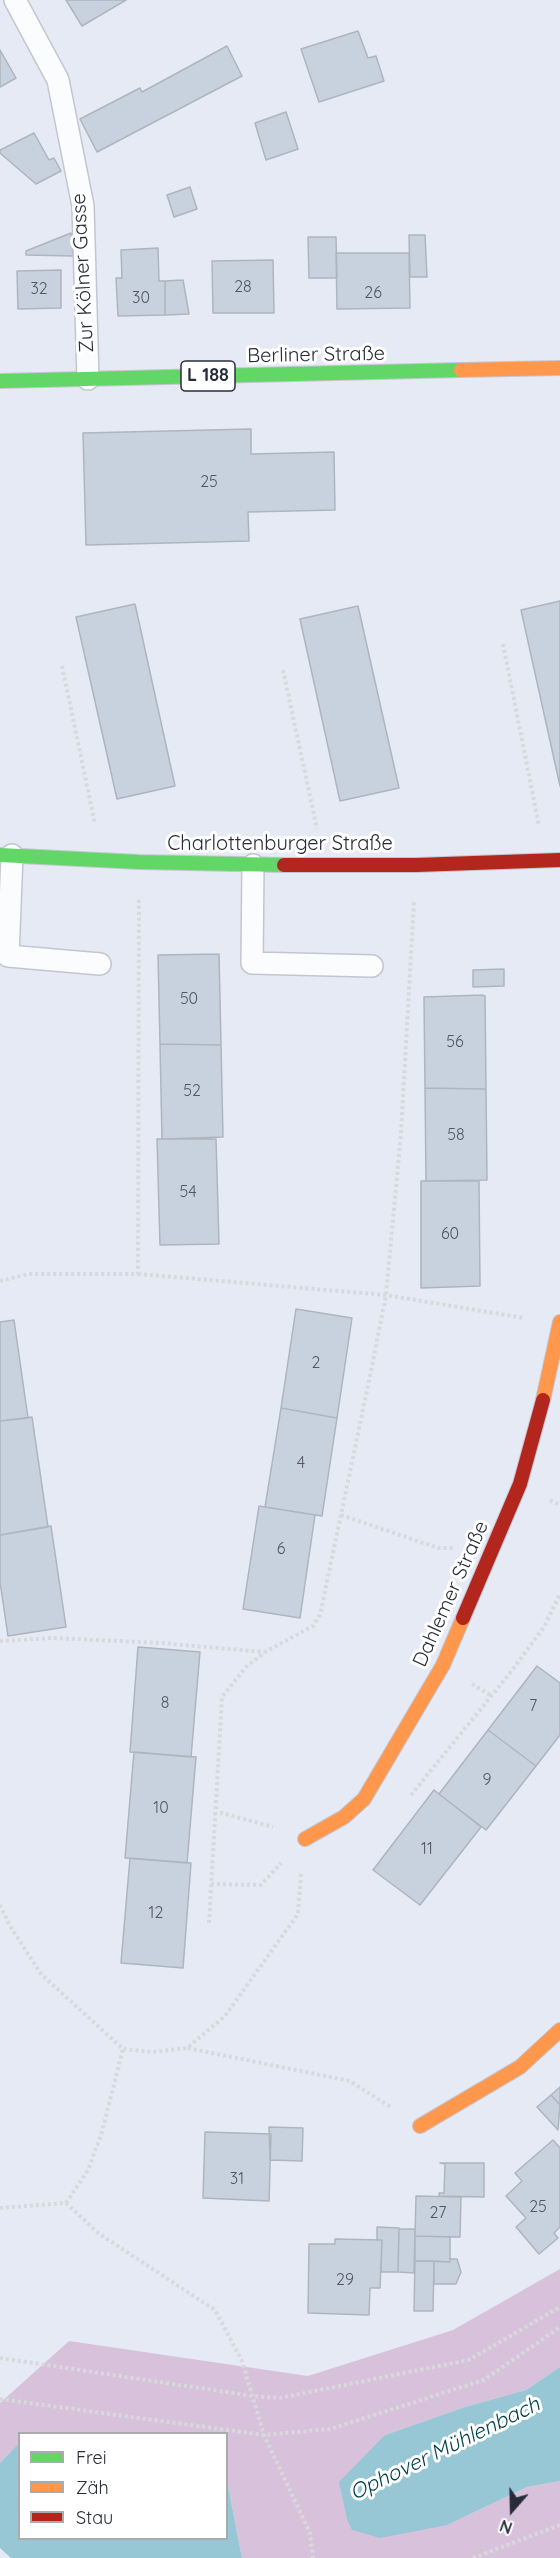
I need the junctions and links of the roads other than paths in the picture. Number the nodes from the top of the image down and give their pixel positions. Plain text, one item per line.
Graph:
1 (15, 0) edge
2 (560, 368) edge
3 (88, 378) junction
4 (0, 381) edge
5 (6, 855) edge
6 (553, 860) edge
7 (253, 866) junction
8 (100, 964) dead end
9 (372, 966) dead end
10 (560, 1322) edge
11 (304, 1839) road end
12 (560, 2030) edge
13 (420, 2126) road end

1 - 3 lane, Zur Kölner Gasse
2 - 3 street, Berliner Straße / L 188
3 - 4 street, Berliner Straße / L 188
5 - 7 street, Charlottenburger Straße
5 - 8 lane
6 - 7 street, Charlottenburger Straße
7 - 9 lane
10 - 11 street, Dahlemer Straße
12 - 13 street

